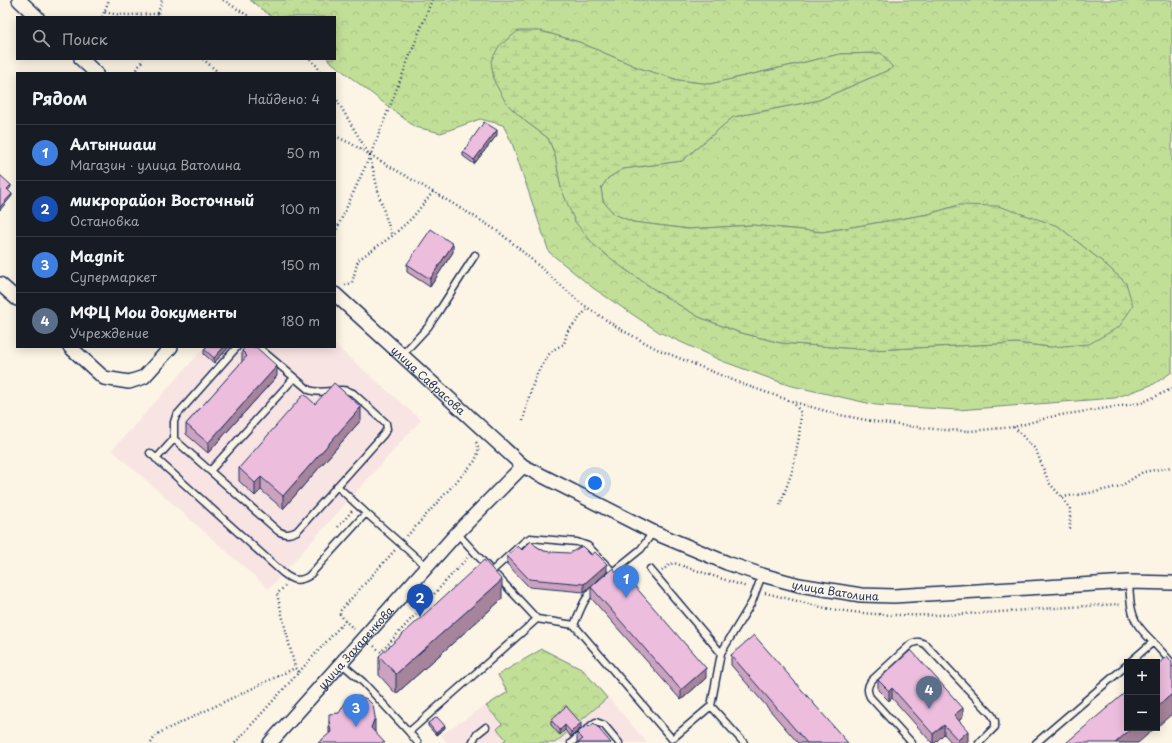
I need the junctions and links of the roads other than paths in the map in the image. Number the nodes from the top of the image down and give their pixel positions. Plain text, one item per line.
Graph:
1 (19, 0) edge
2 (36, 16) edge
3 (82, 60) edge
4 (95, 72) edge
5 (475, 255) dead end
6 (0, 284) edge
7 (338, 290) edge
8 (16, 298) edge
9 (71, 348) edge
10 (171, 348) edge
11 (236, 348) edge
12 (259, 348) edge
13 (402, 355) junction
14 (294, 378) junction
15 (174, 439) junction
16 (150, 454) dead end
17 (156, 460) junction
18 (524, 466) junction
19 (210, 471) junction
20 (337, 486) junction
21 (366, 513) junction
22 (653, 532) junction
23 (457, 534) junction
24 (427, 567) junction
25 (650, 569) dead end
26 (492, 571) junction
27 (613, 572) junction
28 (762, 575) junction
29 (607, 578) edge
30 (1129, 582) junction
31 (601, 583) edge
32 (1172, 583) edge
33 (537, 619) junction
34 (574, 625) junction
35 (1153, 642) junction
36 (721, 653) junction
37 (1133, 659) edge
38 (341, 663) junction
39 (1172, 663) edge
40 (1124, 668) edge
41 (711, 706) junction
42 (486, 727) dead end
43 (409, 732) junction
44 (670, 741) edge
45 (270, 743) edge
46 (418, 743) edge
47 (472, 743) edge
48 (571, 743) edge
49 (619, 743) edge
50 (744, 743) edge
51 (912, 743) edge
52 (979, 743) edge
53 (1036, 743) edge

1 - 2 street
3 - 4 street
5 - 13 lane
6 - 8 street
7 - 13 street, улица Саврасова
9 - 10 street
11 - 15 lane
12 - 14 lane
13 - 18 street, улица Саврасова
14 - 19 lane
14 - 20 lane
15 - 17 lane
15 - 19 lane
16 - 17 lane
17 - 21 lane
18 - 22 street, улица Ватолина
18 - 23 street, улица Захаренкова
19 - 20 lane
20 - 21 lane
21 - 24 lane
22 - 27 lane
22 - 28 street, улица Ватолина
23 - 24 street, улица Захаренкова
23 - 26 lane
24 - 38 street, улица Захаренкова
25 - 36 lane
26 - 27 lane
26 - 33 lane
27 - 29 lane
28 - 30 street, улица Ватолина
28 - 36 lane
30 - 32 street, улица Ватолина
30 - 35 lane
31 - 34 lane
33 - 34 lane
33 - 43 lane
34 - 44 lane
35 - 37 lane
35 - 39 lane
36 - 41 lane
38 - 43 lane
38 - 45 street, улица Захаренкова
40 - 53 lane
41 - 44 lane
41 - 50 lane
42 - 47 lane
43 - 46 lane
48 - 49 lane
51 - 52 lane

